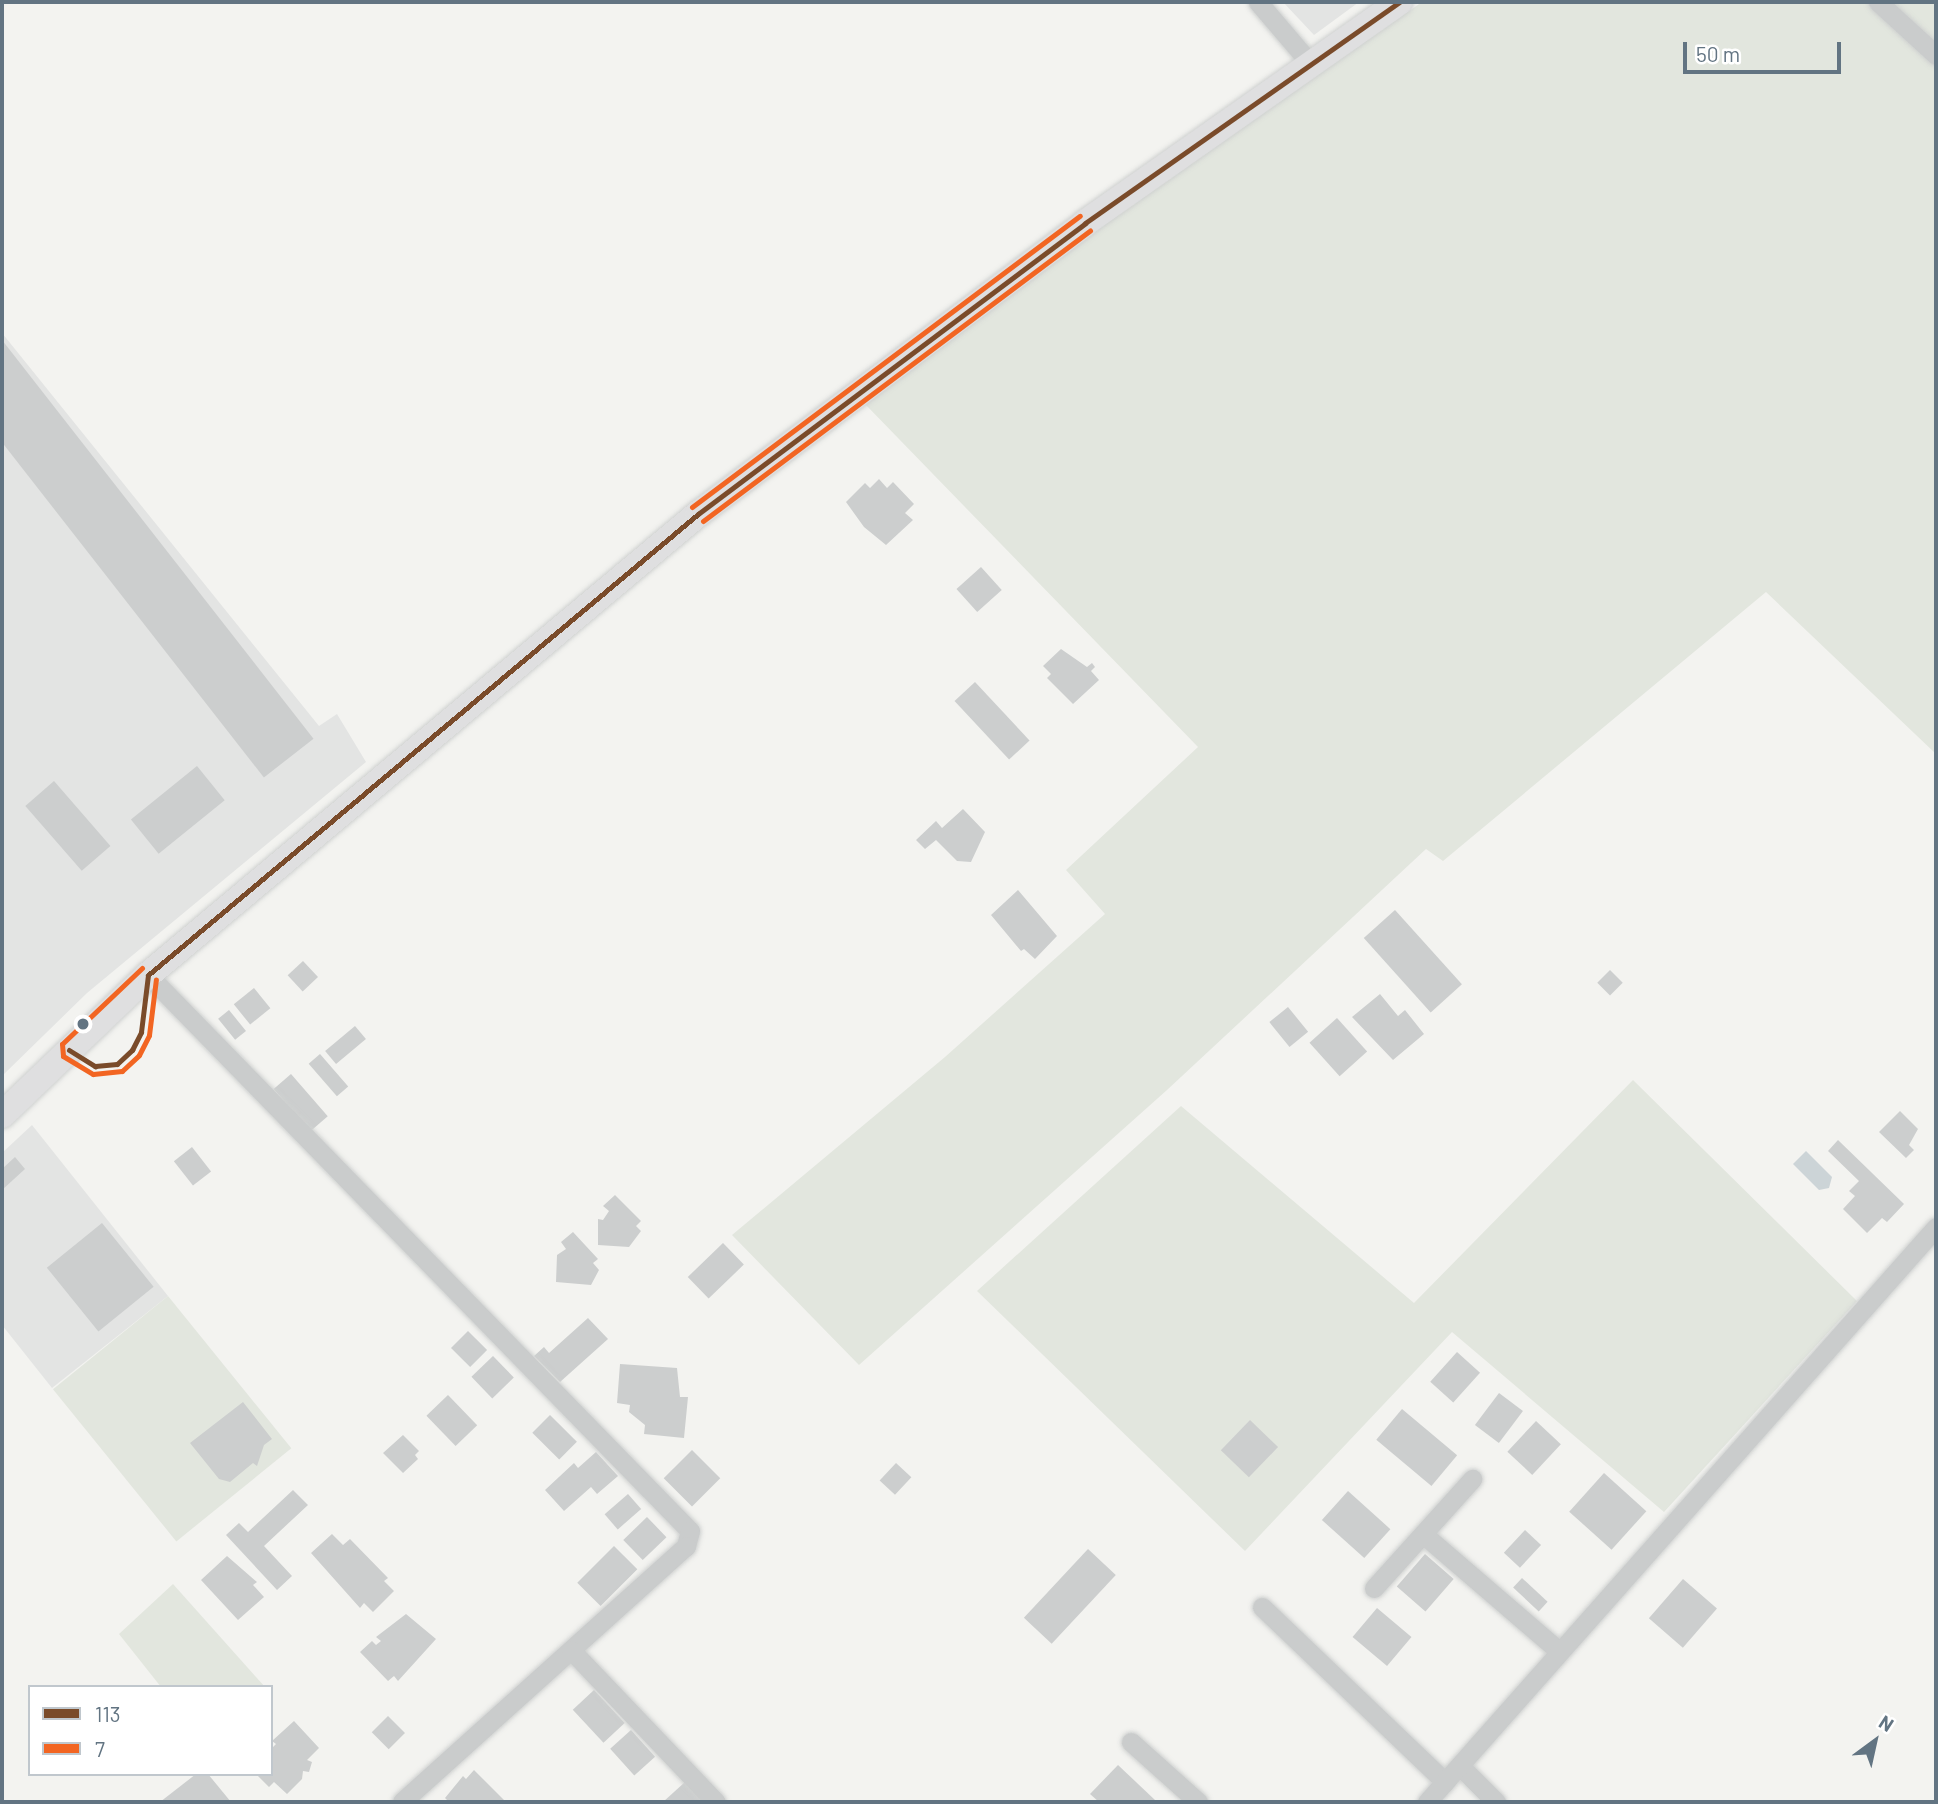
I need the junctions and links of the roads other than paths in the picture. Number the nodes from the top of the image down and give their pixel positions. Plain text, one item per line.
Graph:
1 (1258, 2) edge
2 (1399, 2) edge
3 (1878, 2) edge
4 (1936, 55) edge
5 (1310, 64) junction
6 (148, 975) junction
7 (2, 1115) edge
8 (1936, 1227) edge
9 (1472, 1479) dead end
10 (1423, 1534) junction
11 (1374, 1588) dead end
12 (1262, 1607) dead end
13 (571, 1650) junction
14 (1559, 1651) junction
15 (1131, 1742) dead end
16 (1460, 1766) junction
17 (1445, 1782) junction
18 (402, 1802) edge
19 (716, 1802) edge
20 (1198, 1802) edge
21 (1427, 1802) edge
22 (1496, 1802) edge

1 - 5 street
2 - 5 street
3 - 4 street
5 - 6 street
6 - 7 street
6 - 13 street
8 - 14 street
9 - 10 street
10 - 11 street
10 - 14 street
12 - 17 street
13 - 18 street
13 - 19 street
14 - 16 street
15 - 20 street
16 - 17 street
16 - 22 street
17 - 21 street

